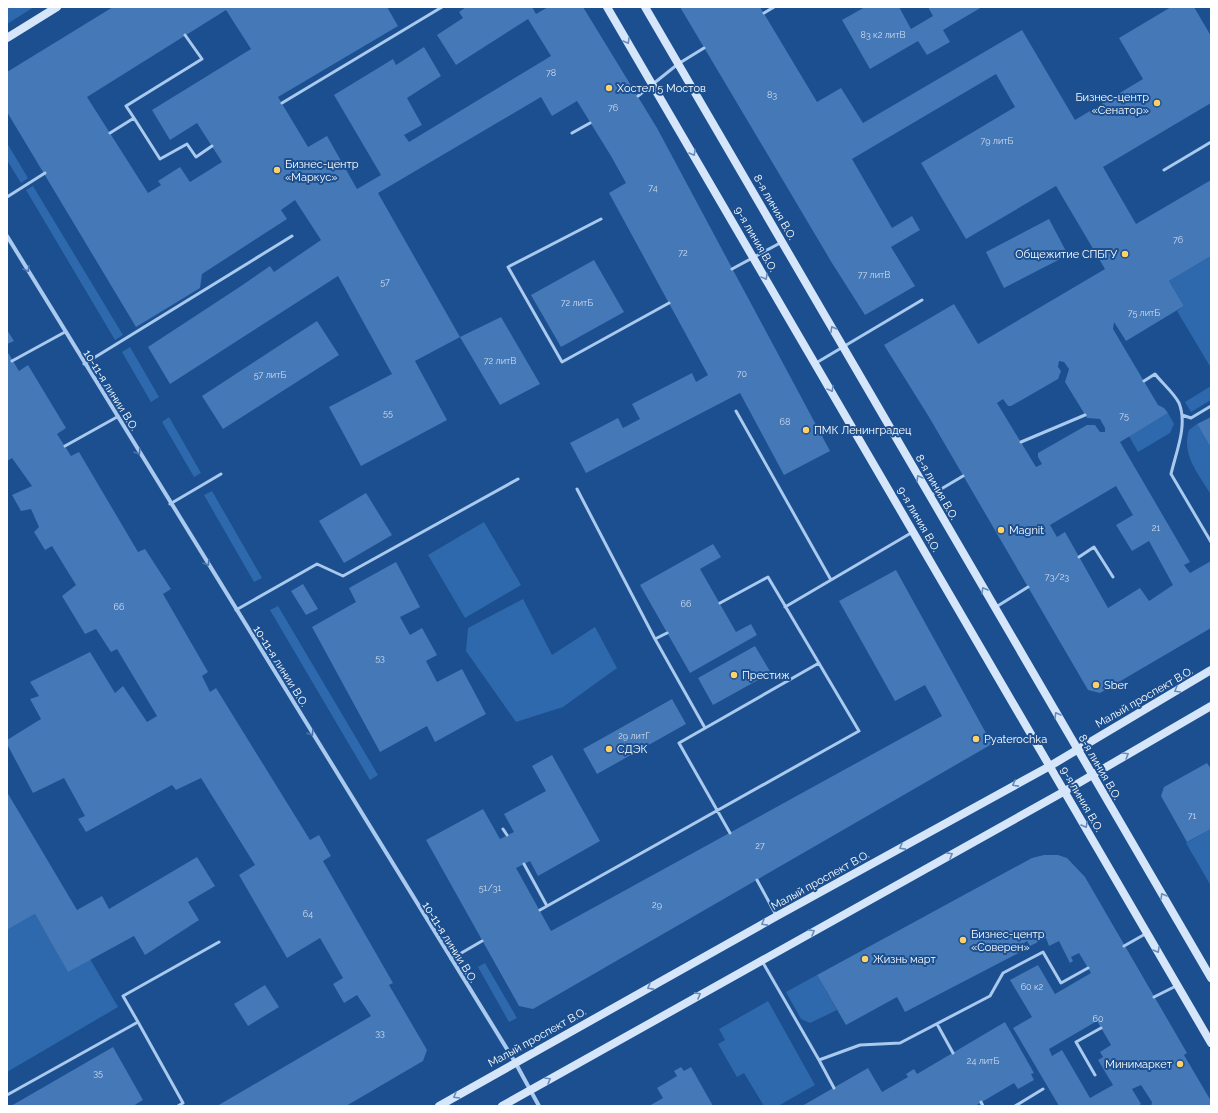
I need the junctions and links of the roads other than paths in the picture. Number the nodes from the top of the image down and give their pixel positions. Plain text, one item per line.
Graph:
1 (57, 7) edge
2 (442, 7) edge
3 (607, 7) edge
4 (646, 7) edge
5 (774, 7) edge
6 (764, 13) dead end
7 (185, 35) dead end
8 (7, 38) edge
9 (704, 48) dead end
10 (678, 64) junction
11 (652, 84) junction
12 (638, 96) dead end
13 (282, 103) dead end
14 (134, 118) junction
15 (590, 123) dead end
16 (110, 133) dead end
17 (572, 133) dead end
18 (1211, 142) edge
19 (212, 146) dead end
20 (1164, 170) dead end
21 (45, 173) dead end
22 (7, 197) edge
23 (601, 219) dead end
24 (7, 236) edge
25 (292, 236) dead end
26 (782, 242) junction
27 (754, 257) junction
28 (732, 269) dead end
29 (922, 300) dead end
30 (669, 303) dead end
31 (65, 332) junction
32 (843, 348) junction
33 (12, 361) dead end
34 (816, 363) junction
35 (84, 364) junction
36 (1144, 381) dead end
37 (1211, 406) edge
38 (736, 411) dead end
39 (1085, 415) dead end
40 (1182, 415) junction
41 (117, 417) junction
42 (1020, 442) dead end
43 (65, 446) dead end
44 (221, 474) dead end
45 (963, 476) dead end
46 (518, 479) dead end
47 (577, 489) dead end
48 (930, 496) junction
49 (170, 504) junction
50 (914, 531) junction
51 (1211, 542) edge
52 (1079, 557) dead end
53 (1113, 577) dead end
54 (831, 580) junction
55 (1028, 587) dead end
56 (720, 603) dead end
57 (786, 607) junction
58 (995, 608) junction
59 (236, 610) junction
60 (667, 633) dead end
61 (655, 639) junction
62 (819, 663) junction
63 (1211, 670) edge
64 (1211, 706) edge
65 (705, 728) junction
66 (1077, 748) junction
67 (1050, 766) junction
68 (1092, 775) junction
69 (1065, 791) junction
70 (717, 810) junction
71 (503, 829) dead end
72 (730, 833) dead end
73 (507, 835) dead end
74 (524, 864) dead end
75 (756, 880) dead end
76 (547, 906) junction
77 (540, 910) dead end
78 (777, 916) junction
79 (1147, 933) junction
80 (219, 942) dead end
81 (482, 942) dead end
82 (1124, 946) dead end
83 (450, 959) junction
84 (761, 960) junction
85 (1088, 968) dead end
86 (1211, 978) edge
87 (1177, 985) junction
88 (1154, 998) dead end
89 (138, 1022) junction
90 (937, 1024) junction
91 (1101, 1028) dead end
92 (1211, 1043) edge
93 (953, 1053) dead end
94 (819, 1060) junction
95 (515, 1062) junction
96 (1095, 1075) dead end
97 (834, 1088) dead end
98 (1043, 1089) dead end
99 (530, 1090) junction
100 (7, 1095) edge
101 (178, 1106) edge
102 (439, 1106) edge
103 (502, 1106) edge
104 (539, 1106) edge
105 (1016, 1106) edge

1 - 8 main road
2 - 13 lane
3 -> 11 main road, 9-я линия В.О.
4 - 10 main road, 8-я линия В.О.
5 - 6 lane
7 - 14 lane
9 - 10 lane
10 - 11 lane
10 - 26 main road, 8-я линия В.О.
11 - 12 lane
11 -> 27 main road, 9-я линия В.О.
14 - 16 lane
14 - 19 lane
15 - 17 lane
18 - 20 lane
21 - 22 lane
23 - 30 lane
24 -> 31 street, 10-11-я линии В.О.
25 - 35 lane
26 - 27 lane
32 -> 26 main road, 8-я линия В.О.
27 - 28 lane
27 -> 34 main road, 9-я линия В.О.
29 - 32 lane
31 - 33 lane
31 - 35 street, 10-11-я линии В.О.
32 - 34 lane
48 -> 32 main road, 8-я линия В.О.
34 -> 50 main road, 9-я линия В.О.
35 - 41 street, 10-11-я линии В.О.
36 - 40 lane
37 - 40 lane
38 - 54 lane
39 - 42 lane
40 - 51 lane
41 - 43 lane
41 -> 49 street, 10-11-я линии В.О.
44 - 49 lane
45 - 48 lane
46 - 59 lane
47 - 61 lane
58 -> 48 main road, 8-я линия В.О.
49 -> 59 street, 10-11-я линии В.О.
50 - 54 lane
50 - 67 main road, 9-я линия В.О.
52 - 53 lane
54 - 57 lane
55 - 58 lane
56 - 57 lane
57 - 62 lane
66 -> 58 main road, 8-я линия В.О.
59 -> 83 street, 10-11-я линии В.О.
60 - 61 lane
61 - 65 lane
62 - 65 lane
62 - 70 lane
63 -> 66 main road, Малый проспект В.О.
68 -> 64 main road
65 - 70 lane
66 - 67 main road, Малый проспект В.О.
66 - 68 main road, 8-я линия В.О.
67 - 69 main road, 9-я линия В.О.
67 -> 78 main road, Малый проспект В.О.
68 - 69 main road
86 -> 68 main road, 8-я линия В.О.
69 -> 79 main road, 9-я линия В.О.
84 -> 69 main road
70 - 72 lane
70 - 76 lane
71 - 73 lane
74 - 76 lane
75 - 78 lane
76 - 77 lane
78 -> 95 main road, Малый проспект В.О.
79 - 82 lane
79 -> 87 main road, 9-я линия В.О.
80 - 89 lane
81 - 83 lane
83 - 95 street, 10-11-я линии В.О.
84 - 94 lane
99 -> 84 main road
85 - 90 lane
87 - 88 lane
87 - 92 main road, 9-я линия В.О.
89 - 100 lane
89 - 101 lane
90 - 93 lane
90 - 94 lane
91 - 96 lane
94 - 97 lane
95 - 99 street, 10-11-я линии В.О.
95 -> 102 main road, Малый проспект В.О.
98 - 105 lane
99 - 103 main road
99 - 104 street, 10-11-я линии В.О.

